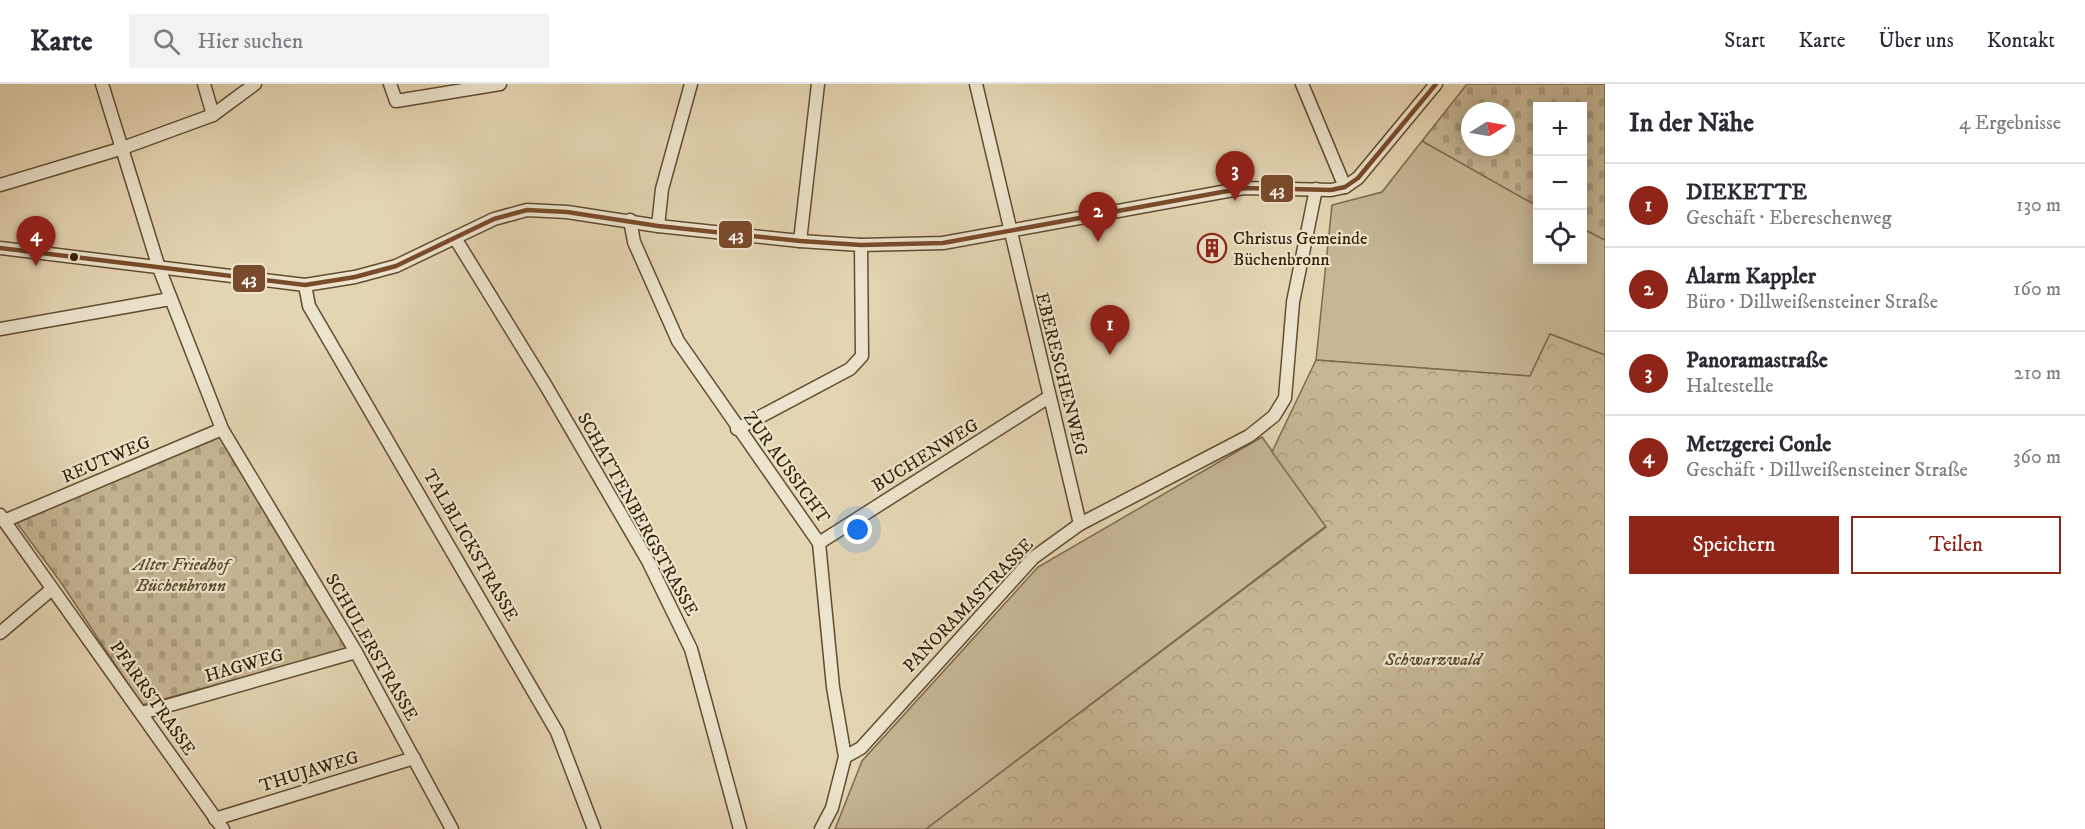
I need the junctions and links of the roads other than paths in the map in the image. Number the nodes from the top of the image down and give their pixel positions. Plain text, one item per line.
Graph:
1 (102, 84) edge
2 (204, 84) edge
3 (255, 84) edge
4 (390, 84) edge
5 (500, 84) edge
6 (691, 84) edge
7 (818, 84) edge
8 (976, 84) edge
9 (1302, 84) edge
10 (1436, 84) edge
11 (213, 115) junction
12 (120, 149) junction
13 (0, 184) edge
14 (1345, 187) junction
15 (1316, 189) junction
16 (630, 220) junction
17 (658, 226) junction
18 (1010, 232) junction
19 (455, 238) junction
20 (800, 241) junction
21 (861, 245) junction
22 (0, 248) edge
23 (159, 268) junction
24 (305, 285) junction
25 (170, 299) junction
26 (0, 329) edge
27 (1049, 397) junction
28 (222, 429) junction
29 (737, 429) junction
30 (2, 518) edge
31 (1080, 524) junction
32 (819, 543) junction
33 (52, 589) junction
34 (0, 633) edge
35 (356, 652) junction
36 (142, 713) junction
37 (845, 757) junction
38 (414, 758) junction
39 (215, 819) junction
40 (224, 829) edge
41 (452, 829) edge
42 (594, 829) edge
43 (740, 829) edge
44 (821, 829) edge

1 - 12 street, SCHULERSTRASSE
2 - 11 street
3 - 11 street
4 - 5 street
6 - 17 street
7 - 20 street
8 - 18 street, EBERESCHENWEG
9 - 14 street
10 - 14 street
11 - 12 street
12 - 13 street
12 - 23 street, SCHULERSTRASSE
14 - 15 street
15 - 18 street
15 - 31 street, PANORAMASTRASSE
16 - 17 street
16 - 19 street
16 - 29 street, ZUR AUSSICHT
17 - 20 street
18 - 21 street
18 - 27 street, EBERESCHENWEG
19 - 24 street
19 - 43 street, SCHATTENBERGSTRASSE
20 - 21 street
21 - 29 street
22 - 23 street
23 - 24 street
23 - 25 street, SCHULERSTRASSE
24 - 42 street, TALBLICKSTRASSE
25 - 26 street
25 - 28 street, SCHULERSTRASSE
27 - 31 street, EBERESCHENWEG
27 - 32 street, BUCHENWEG
28 - 30 street, REUTWEG
28 - 35 street, SCHULERSTRASSE
29 - 32 street, ZUR AUSSICHT
30 - 33 street, PFARRSTRASSE
31 - 37 street, PANORAMASTRASSE
32 - 37 street, ZUR AUSSICHT
33 - 34 street
33 - 36 street, PFARRSTRASSE
35 - 36 street, HAGWEG
35 - 38 street, SCHULERSTRASSE
36 - 39 street, PFARRSTRASSE
37 - 44 street
38 - 39 street, THUJAWEG
38 - 41 street, SCHULERSTRASSE
39 - 40 street, PFARRSTRASSE

